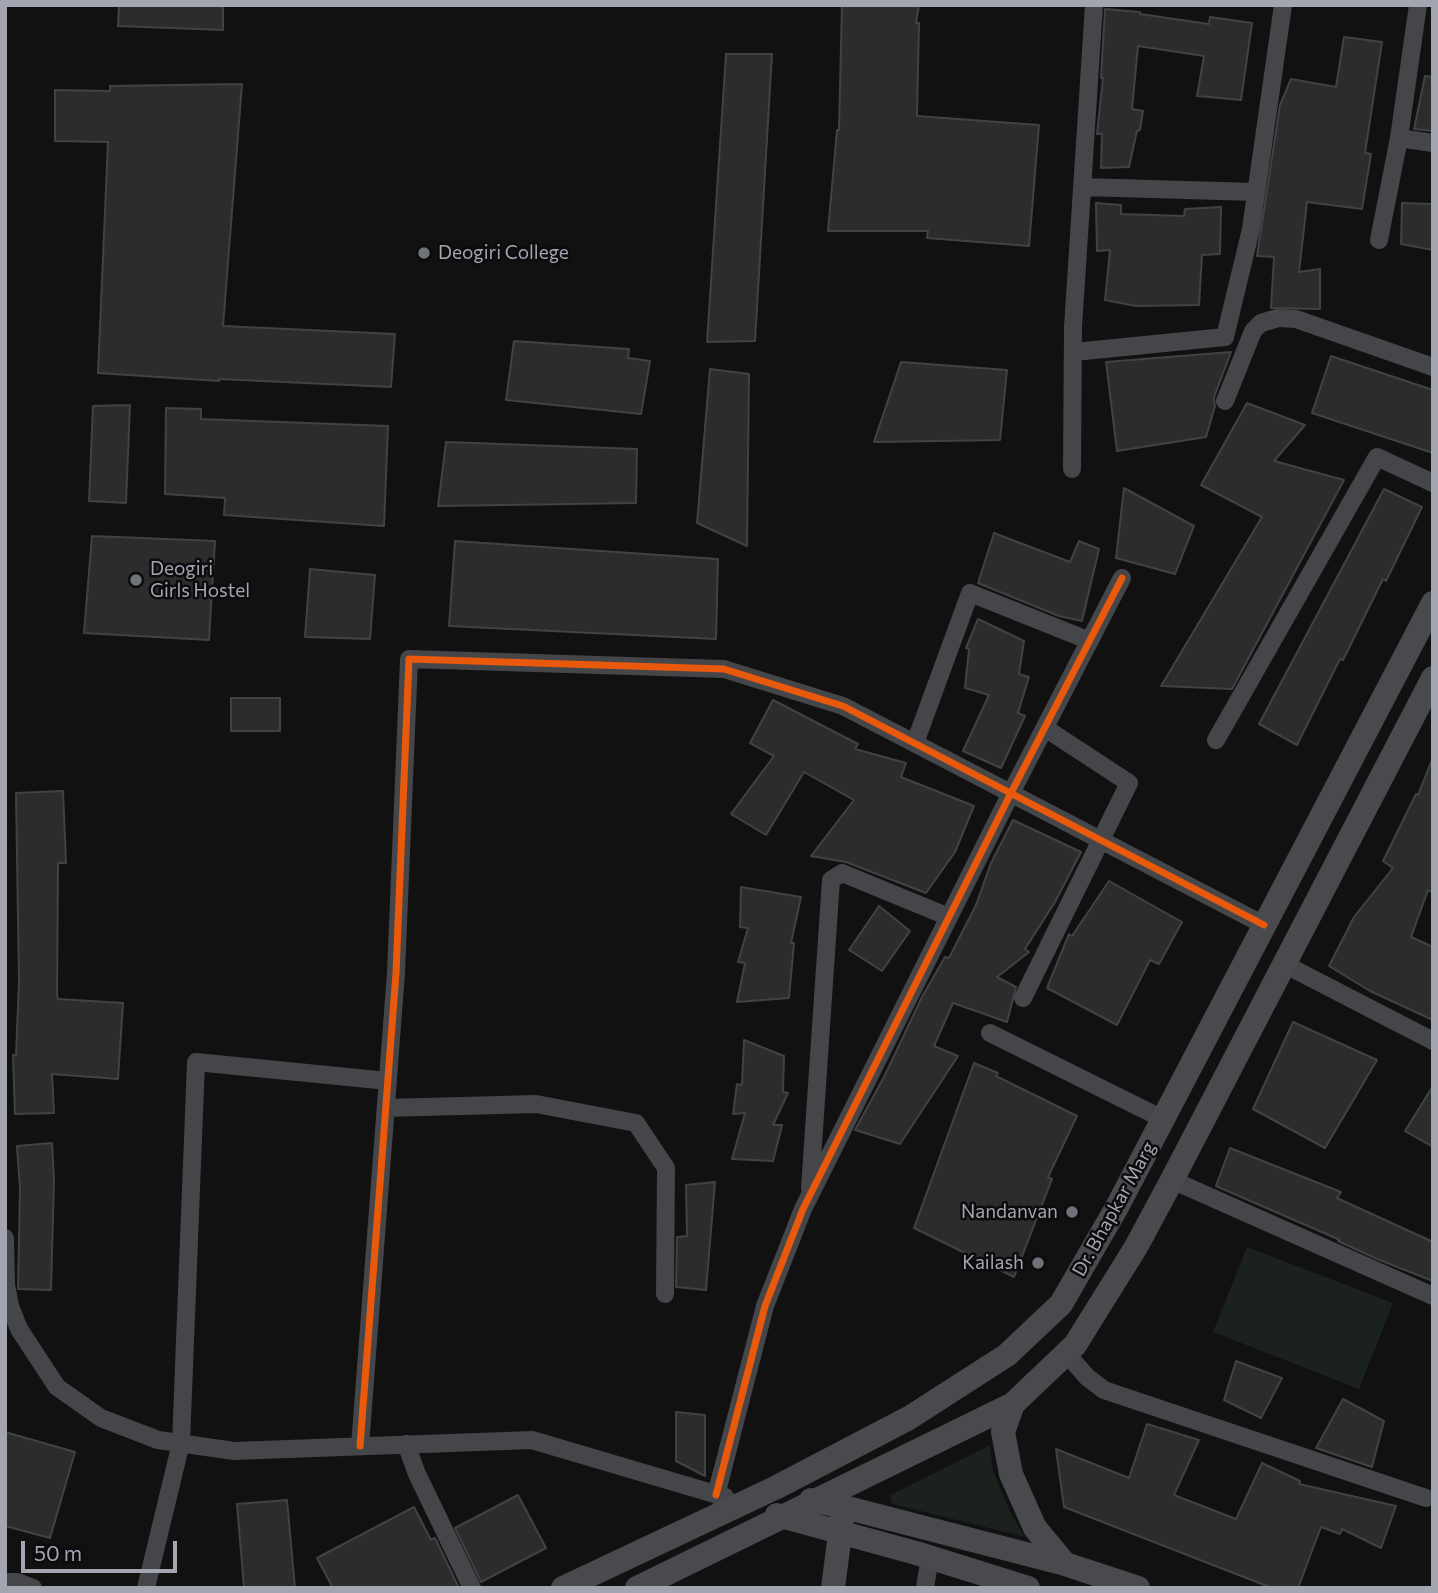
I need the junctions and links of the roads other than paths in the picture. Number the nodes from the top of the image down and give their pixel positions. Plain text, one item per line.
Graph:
1 (1094, 5) edge
2 (1283, 5) edge
3 (1418, 5) edge
4 (1399, 138) junction
5 (1433, 143) edge
6 (1082, 187) junction
7 (1256, 192) junction
8 (1380, 240) dead end
9 (1074, 352) junction
10 (1433, 367) edge
11 (1225, 401) dead end
12 (1072, 469) dead end
13 (1433, 484) edge
14 (1122, 578) dead end
15 (1433, 603) edge
16 (1090, 641) junction
17 (1433, 678) edge
18 (1045, 728) junction
19 (1216, 740) dead end
20 (915, 743) junction
21 (1011, 793) junction
22 (1102, 840) junction
23 (949, 916) junction
24 (1264, 925) junction
25 (1284, 964) junction
26 (1023, 998) dead end
27 (990, 1033) dead end
28 (1433, 1041) edge
29 (1202, 1044) junction
30 (1234, 1060) junction
31 (388, 1081) junction
32 (386, 1108) junction
33 (1163, 1119) junction
34 (1172, 1180) junction
35 (809, 1196) junction
36 (5, 1238) edge
37 (665, 1294) dead end
38 (1433, 1296) edge
39 (1066, 1353) junction
40 (1013, 1404) junction
41 (181, 1443) junction
42 (406, 1444) junction
43 (360, 1446) junction
44 (777, 1488) junction
45 (716, 1494) junction
46 (1426, 1498) dead end
47 (814, 1502) junction
48 (744, 1503) junction
49 (844, 1507) junction
50 (781, 1516) junction
51 (839, 1531) junction
52 (930, 1557) junction
53 (1065, 1564) junction
54 (5, 1582) edge
55 (33, 1588) edge
56 (146, 1588) edge
57 (471, 1588) edge
58 (563, 1588) edge
59 (637, 1588) edge
60 (833, 1588) edge
61 (925, 1588) edge
62 (1028, 1588) edge
63 (1138, 1588) edge

1 - 6 street
2 - 7 street
3 - 4 street
4 - 5 street
4 - 8 street
6 - 7 street
6 - 9 street
7 - 9 street
9 - 12 street
10 - 11 street
13 - 19 street
14 - 16 street
15 - 24 main road, Dr. Bhapkar Marg
16 - 18 street
16 - 20 street
17 - 25 main road, Dr. Bhapkar Marg
18 - 21 street
18 - 22 street
20 - 21 street
20 - 31 street
21 - 22 street
21 - 23 street
22 - 24 street
22 - 26 street
23 - 35 street
23 - 35 street
24 - 29 main road, Dr. Bhapkar Marg
25 - 28 street
25 - 30 main road, Dr. Bhapkar Marg
27 - 33 street
29 - 30 main road
29 - 33 main road, Dr. Bhapkar Marg
30 - 34 main road, Dr. Bhapkar Marg
31 - 32 street
31 - 41 street
32 - 37 street
32 - 43 street
33 - 44 main road, Dr. Bhapkar Marg
34 - 38 street
34 - 39 main road, Dr. Bhapkar Marg
35 - 45 street
36 - 41 street
39 - 40 main road, Dr. Bhapkar Marg
39 - 46 street
40 - 47 main road, Dr. Bhapkar Marg
40 - 53 main road
41 - 43 street
41 - 56 street
42 - 43 street
42 - 45 street
42 - 57 street
44 - 47 main road
44 - 48 main road, Dr. Bhapkar Marg
45 - 48 street
47 - 49 main road
47 - 50 main road, Dr. Bhapkar Marg
48 - 50 main road
48 - 58 main road, Dr. Bhapkar Marg
49 - 51 main road
49 - 53 main road
50 - 51 main road
50 - 59 main road, Dr. Bhapkar Marg
51 - 52 main road
51 - 60 main road
52 - 61 street
52 - 62 main road
53 - 63 main road
54 - 55 street

